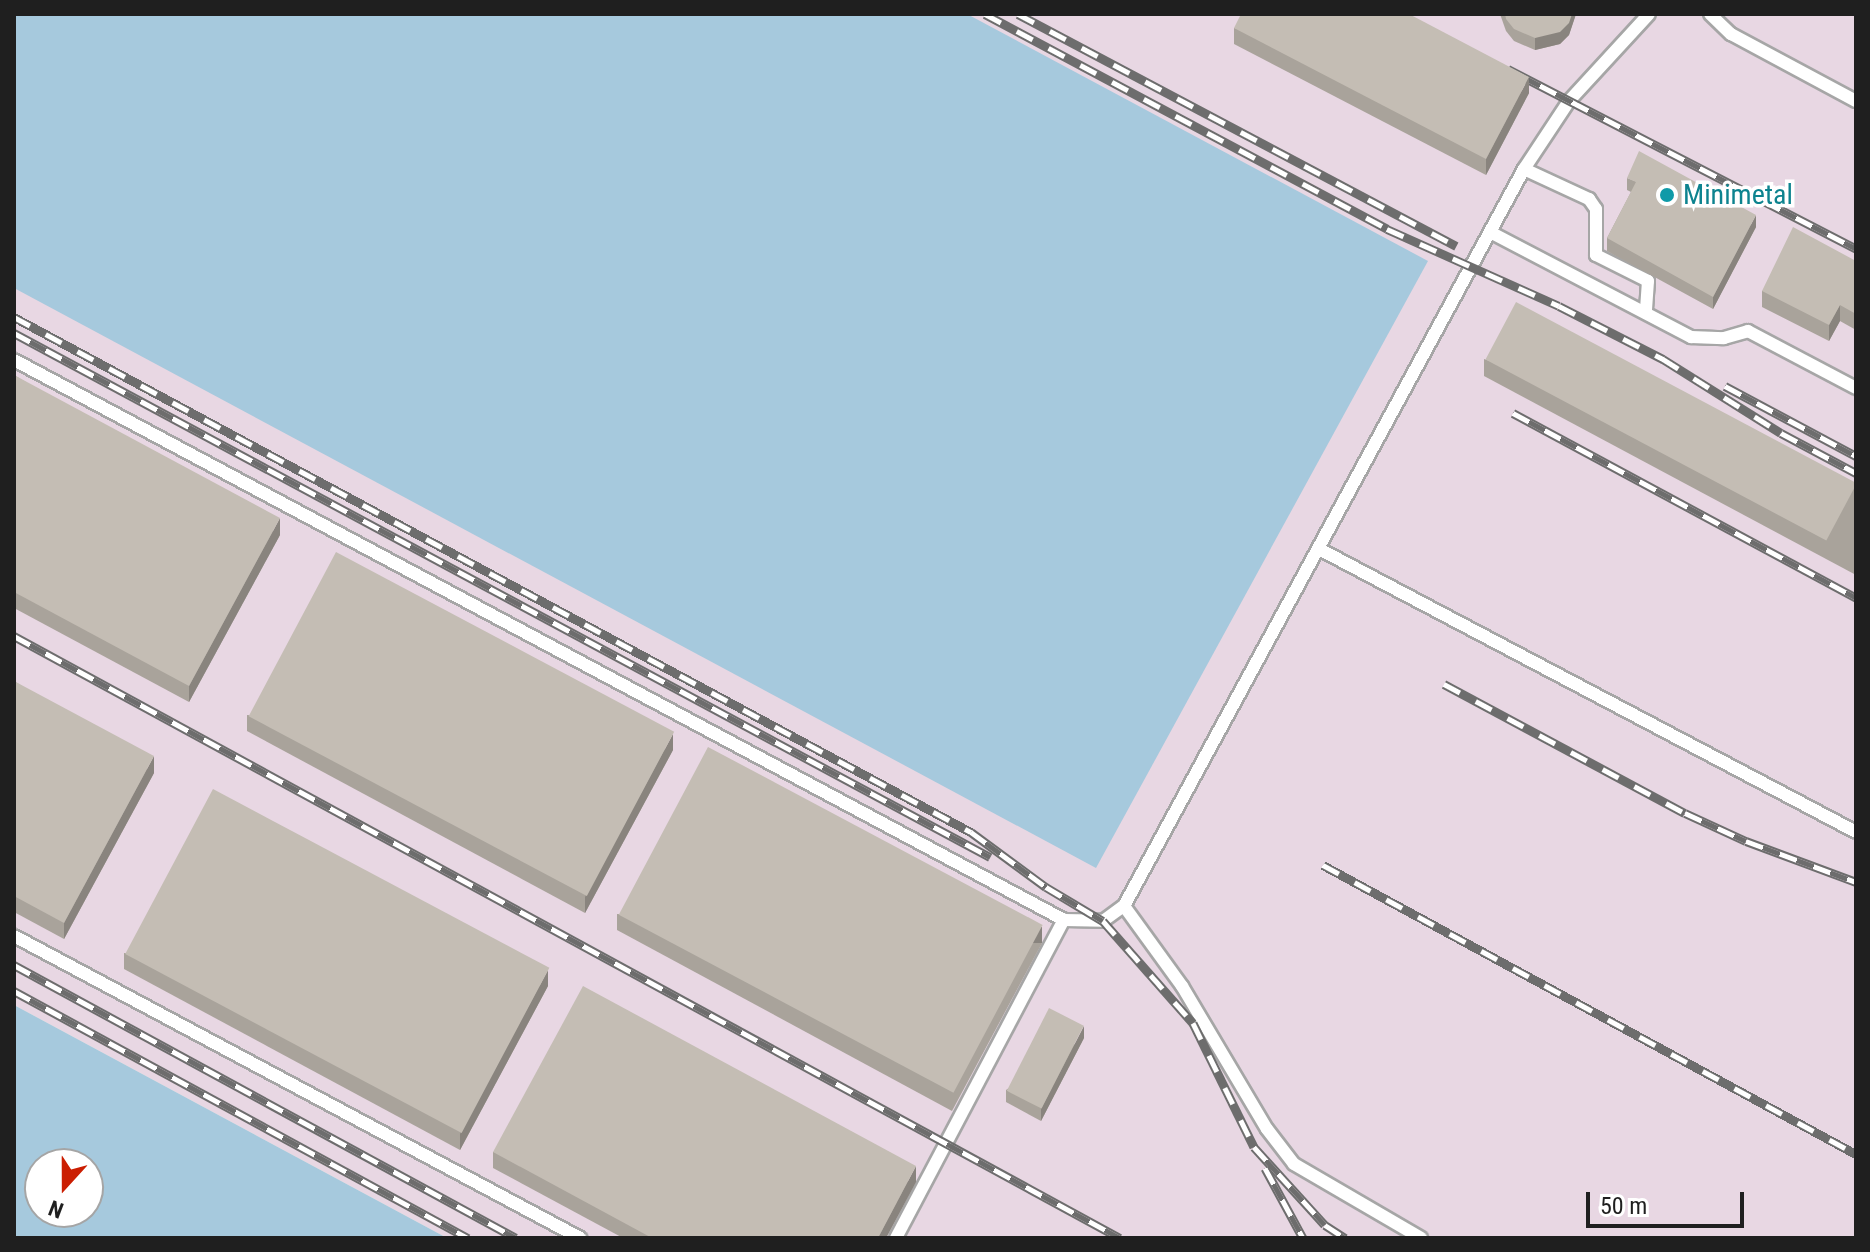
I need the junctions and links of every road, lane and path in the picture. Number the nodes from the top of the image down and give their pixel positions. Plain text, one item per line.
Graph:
1 (1649, 14) edge
2 (1710, 14) edge
3 (1856, 101) edge
4 (1524, 169) junction
5 (1490, 232) junction
6 (1646, 313) junction
7 (14, 360) edge
8 (1856, 388) edge
9 (1321, 550) junction
10 (1856, 832) edge
11 (1124, 906) junction
12 (1064, 920) junction
13 (14, 936) edge
14 (580, 1238) edge
15 (896, 1238) edge
16 (1421, 1238) edge

1 - 4 lane
2 - 3 lane
4 - 5 lane
4 - 6 lane
5 - 6 lane
5 - 9 lane
6 - 8 lane
7 - 12 lane
9 - 10 lane
9 - 11 lane
11 - 12 lane
11 - 16 lane
12 - 15 lane
13 - 14 lane

